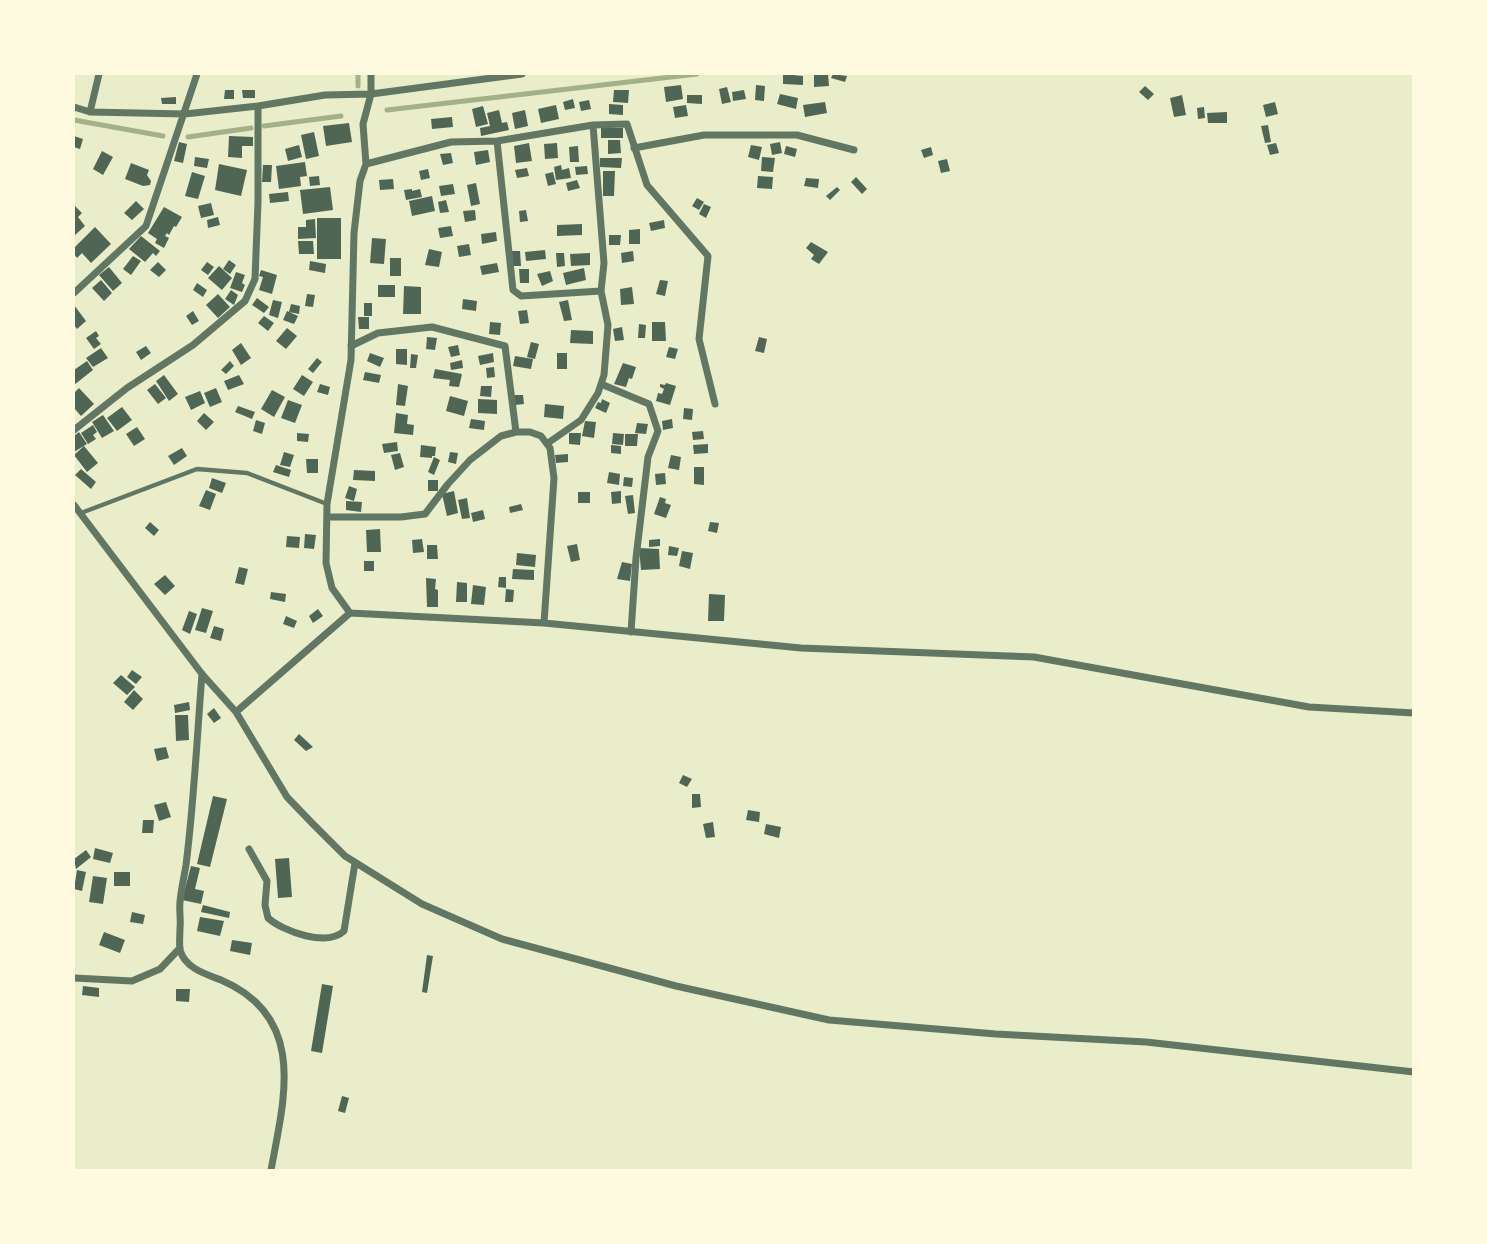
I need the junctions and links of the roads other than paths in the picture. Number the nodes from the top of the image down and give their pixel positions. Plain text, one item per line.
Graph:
1 (99, 74) edge
2 (197, 74) edge
3 (371, 74) edge
4 (522, 74) edge
5 (476, 76) edge
6 (371, 94) junction
7 (258, 106) junction
8 (74, 107) edge
9 (90, 111) junction
10 (185, 114) junction
11 (593, 125) junction
12 (497, 141) junction
13 (634, 148) junction
14 (854, 150) dead end
15 (366, 164) junction
16 (601, 291) junction
17 (74, 293) edge
18 (351, 346) junction
19 (601, 384) junction
20 (715, 404) dead end
21 (74, 430) edge
22 (516, 432) junction
23 (548, 443) junction
24 (327, 504) junction
25 (74, 505) edge
26 (81, 513) junction
27 (327, 517) junction
28 (350, 613) junction
29 (544, 623) junction
30 (631, 632) junction
31 (202, 674) junction
32 (236, 712) junction
33 (1413, 713) edge
34 (249, 849) dead end
35 (355, 863) junction
36 (180, 948) junction
37 (74, 978) edge
38 (1413, 1072) edge
39 (271, 1171) edge

1 - 9 street
2 - 10 street
3 - 6 street
4 - 5 street
5 - 6 street
6 - 7 street
6 - 15 street
7 - 10 street
7 - 21 street
8 - 9 street
9 - 10 street
10 - 17 street
11 - 12 street
11 - 13 street
11 - 16 street
12 - 15 street
12 - 16 street
13 - 14 street
13 - 20 street
15 - 18 street
16 - 19 street
18 - 22 street
18 - 24 street
19 - 23 street
19 - 30 street
22 - 23 street
22 - 27 street
23 - 29 street
24 - 26 lane
24 - 27 street
25 - 26 street
26 - 31 street
27 - 28 street
28 - 29 street
28 - 32 street
29 - 30 street
30 - 33 street
31 - 32 street
31 - 36 street
32 - 35 street
34 - 35 street
35 - 38 street
36 - 37 street
36 - 39 street

